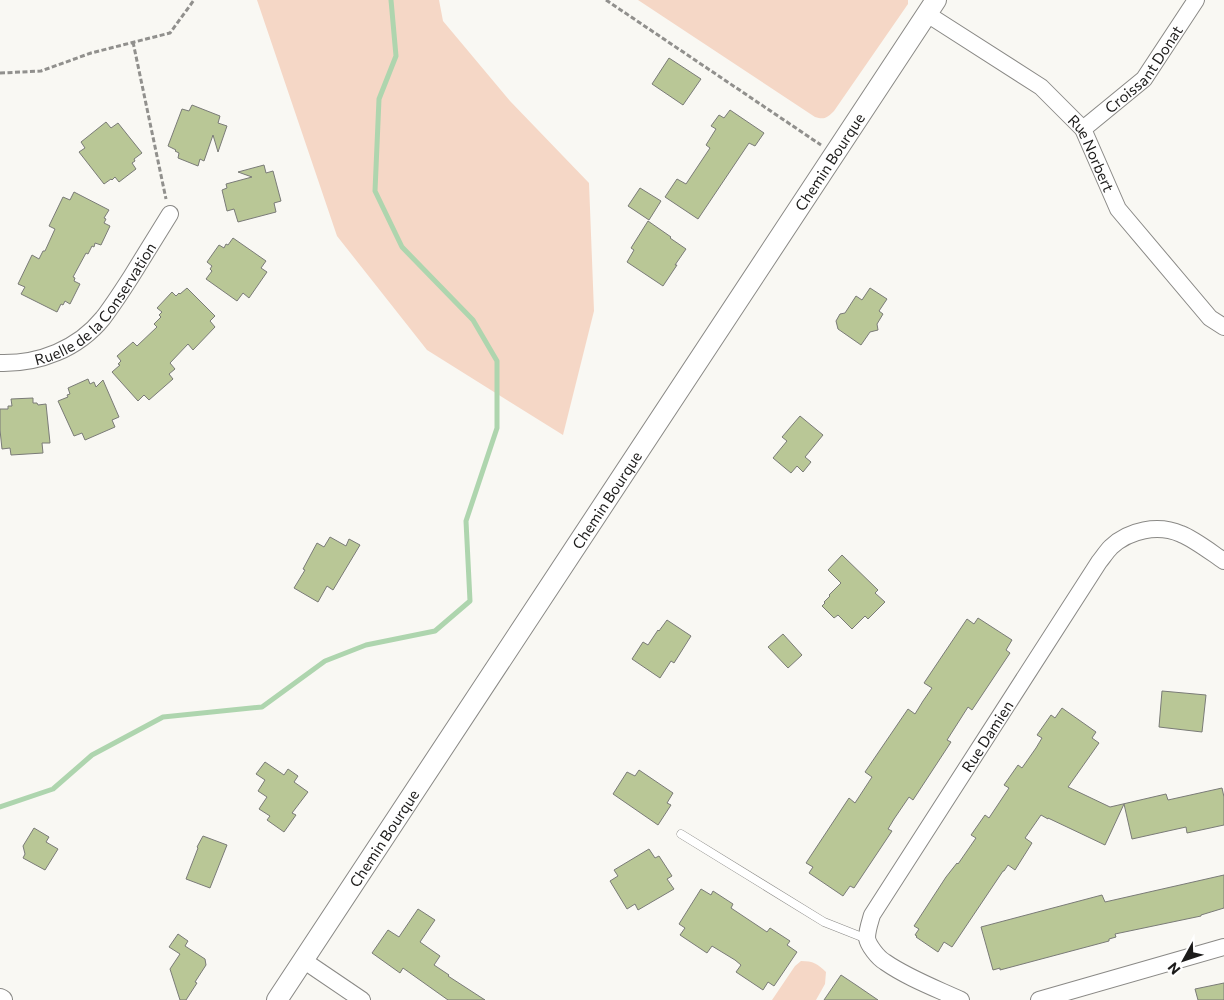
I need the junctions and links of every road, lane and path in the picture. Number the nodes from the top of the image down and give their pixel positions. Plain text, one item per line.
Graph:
1 (194, 0) edge
2 (606, 0) edge
3 (1196, 0) edge
4 (932, 7) edge
5 (133, 42) junction
6 (0, 73) edge
7 (1083, 128) junction
8 (835, 154) junction
9 (170, 214) joint
10 (1224, 327) edge
11 (0, 363) edge
12 (1224, 561) edge
13 (681, 834) dead end
14 (867, 939) junction
15 (1224, 947) edge
16 (303, 960) junction
17 (278, 1000) edge
18 (362, 1000) edge
19 (961, 1000) edge
20 (1039, 1000) edge

1 - 5 path
2 - 8 path
3 - 7 street, Croissant Donat
4 - 7 street, Rue Norbert
4 - 8 street, Chemin Bourque
5 - 6 path
5 - 9 path
7 - 10 street, Rue Norbert
8 - 16 street, Chemin Bourque
9 - 11 street, Ruelle de la Conservation
12 - 14 street, Rue Damien
13 - 14 lane
14 - 19 street
15 - 20 street
16 - 17 street, Chemin Bourque
16 - 18 street

